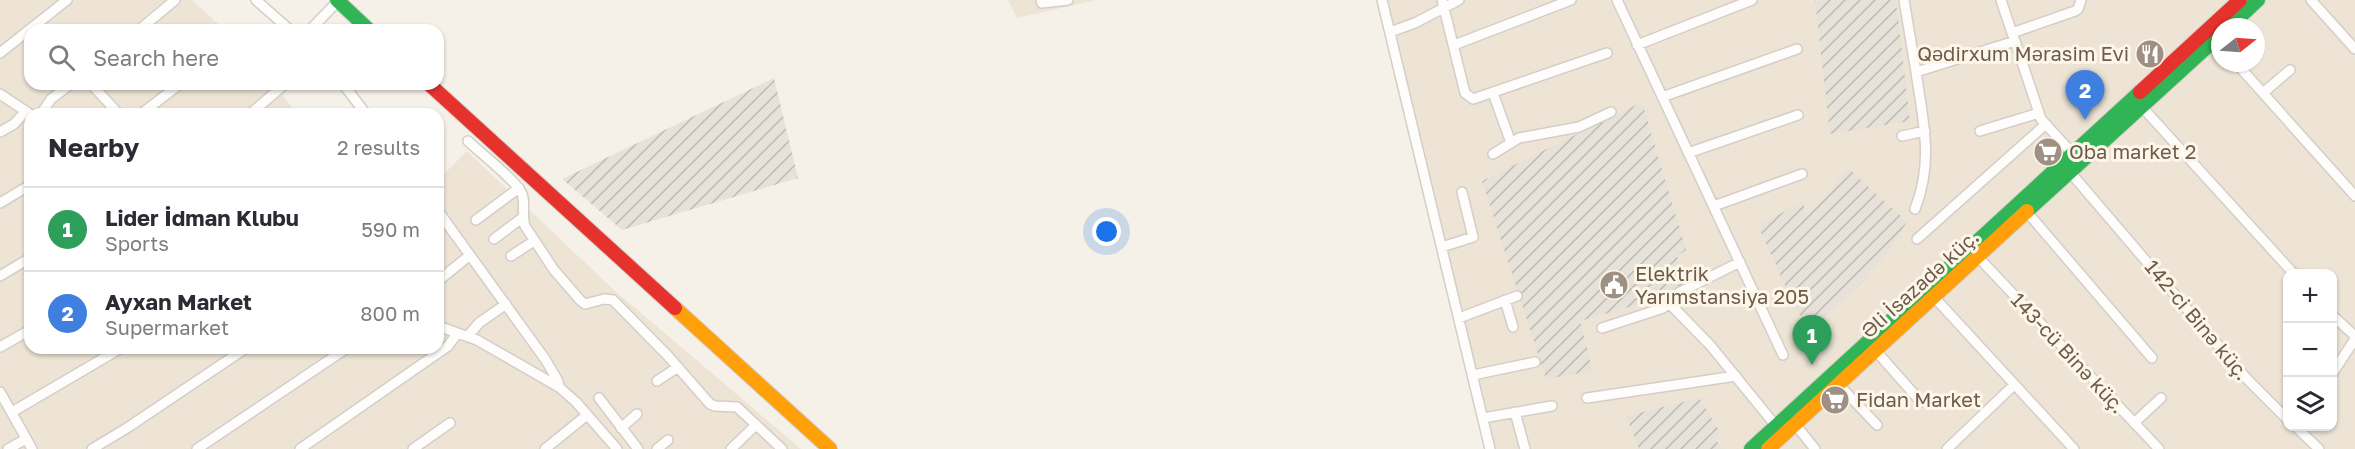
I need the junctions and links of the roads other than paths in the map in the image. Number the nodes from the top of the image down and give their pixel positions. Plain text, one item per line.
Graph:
1 (67, 0) edge
2 (175, 0) edge
3 (256, 0) edge
4 (1041, 0) edge
5 (1068, 0) edge
6 (1382, 0) edge
7 (1460, 0) edge
8 (1571, 0) edge
9 (1617, 0) edge
10 (1752, 0) edge
11 (1904, 0) edge
12 (2001, 0) edge
13 (2080, 0) edge
14 (2240, 0) edge
15 (2258, 0) edge
16 (2311, 0) edge
17 (337, 1) edge
18 (1444, 4) edge
19 (2239, 18) edge
20 (37, 24) edge
21 (147, 24) edge
22 (283, 24) edge
23 (316, 24) edge
24 (362, 24) edge
25 (1390, 32) junction
26 (24, 34) edge
27 (2014, 37) junction
28 (1454, 45) junction
29 (1637, 45) junction
30 (2211, 46) edge
31 (1797, 49) dead end
32 (2355, 49) edge
33 (0, 53) edge
34 (1607, 53) dead end
35 (2290, 70) dead end
36 (1916, 72) junction
37 (2244, 72) edge
38 (63, 90) edge
39 (97, 90) edge
40 (172, 90) edge
41 (278, 90) edge
42 (348, 90) edge
43 (436, 90) edge
44 (1493, 93) junction
45 (2263, 93) junction
46 (0, 94) edge
47 (1662, 98) junction
48 (2142, 107) junction
49 (45, 108) edge
50 (113, 108) edge
51 (149, 108) edge
52 (257, 108) edge
53 (361, 108) edge
54 (24, 111) edge
55 (1611, 112) dead end
56 (2039, 113) junction
57 (1798, 115) dead end
58 (24, 116) edge
59 (2046, 124) junction
60 (1925, 131) junction
61 (1980, 131) dead end
62 (0, 132) edge
63 (1902, 135) dead end
64 (468, 141) dead end
65 (1511, 143) junction
66 (1688, 153) junction
67 (1493, 154) dead end
68 (2072, 163) junction
69 (1802, 174) dead end
70 (519, 188) junction
71 (24, 189) edge
72 (1462, 192) dead end
73 (2355, 196) edge
74 (0, 203) edge
75 (1714, 206) junction
76 (1915, 209) dead end
77 (2026, 212) junction
78 (522, 218) junction
79 (444, 219) edge
80 (476, 220) dead end
81 (494, 239) dead end
82 (1917, 239) dead end
83 (534, 241) junction
84 (1442, 247) junction
85 (470, 255) junction
86 (511, 256) dead end
87 (1978, 257) junction
88 (24, 262) edge
89 (1740, 262) junction
90 (2290, 269) edge
91 (0, 276) edge
92 (444, 276) edge
93 (1517, 296) dead end
94 (1934, 297) junction
95 (1505, 300) junction
96 (1669, 303) junction
97 (506, 304) junction
98 (1459, 318) junction
99 (2337, 320) edge
100 (1514, 327) dead end
101 (1602, 328) dead end
102 (444, 329) edge
103 (24, 333) edge
104 (457, 334) junction
105 (468, 336) junction
106 (2355, 337) edge
107 (0, 346) edge
108 (444, 349) edge
109 (1876, 351) junction
110 (112, 354) edge
111 (237, 354) edge
112 (338, 354) edge
113 (437, 354) edge
114 (1783, 354) dead end
115 (2152, 358) dead end
116 (1535, 362) dead end
117 (2337, 366) edge
118 (678, 367) junction
119 (1473, 375) junction
120 (1736, 376) junction
121 (657, 381) dead end
122 (1839, 384) junction
123 (2014, 385) junction
124 (559, 387) junction
125 (0, 392) edge
126 (599, 398) dead end
127 (1587, 398) dead end
128 (2161, 398) dead end
129 (1921, 402) dead end
130 (1552, 405) dead end
131 (12, 412) junction
132 (1515, 412) junction
133 (587, 414) junction
134 (638, 414) dead end
135 (2283, 415) edge
136 (1483, 418) junction
137 (1791, 420) junction
138 (450, 423) dead end
139 (2134, 423) junction
140 (756, 425) junction
141 (1877, 425) dead end
142 (621, 428) junction
143 (1780, 430) junction
144 (2300, 431) edge
145 (26, 439) junction
146 (668, 440) dead end
147 (2314, 447) edge
148 (8, 449) edge
149 (32, 449) edge
150 (92, 449) edge
151 (197, 449) edge
152 (300, 449) edge
153 (413, 449) edge
154 (545, 449) edge
155 (617, 449) edge
156 (638, 449) edge
157 (657, 449) edge
158 (731, 449) edge
159 (782, 449) edge
160 (831, 449) edge
161 (1490, 449) edge
162 (1525, 449) edge
163 (1751, 449) edge
164 (1768, 449) edge
165 (1815, 449) edge
166 (1947, 449) edge
167 (2074, 449) edge
168 (2159, 449) edge

1 - 20 street
2 - 21 street
3 - 22 street
4 - 5 street
6 - 25 street
7 - 18 street
8 - 28 street
9 - 29 street
10 - 29 street
11 - 36 street
12 - 27 street, 142-ci Binə küç.
13 - 27 street
14 - 68 main road, Əli İsazadə küç.
15 - 19 main road
16 - 32 street
17 - 23 street
17 - 24 main road
18 - 25 street
18 - 28 street
25 - 84 street
26 - 33 street
27 - 36 street
27 - 56 street, 142-ci Binə küç.
28 - 44 street
29 - 47 street
30 - 48 main road, Əli İsazadə küç.
31 - 47 street
34 - 44 street
35 - 45 street
36 - 60 street
37 - 45 street
38 - 49 street
39 - 50 street
40 - 51 street
41 - 52 street
42 - 53 street
43 - 160 main road
44 - 65 street
45 - 73 street
46 - 54 street
47 - 66 street
48 - 68 main road, Əli İsazadə küç.
48 - 90 street
55 - 65 street
56 - 59 street, 142-ci Binə küç.
56 - 61 street
57 - 66 street
58 - 62 street
59 - 68 street, 142-ci Binə küç.
59 - 82 street
60 - 63 street
60 - 76 street
64 - 70 street
65 - 67 street
66 - 75 street
68 - 77 main road, Əli İsazadə küç.
68 - 135 street, 142-ci Binə küç.
68 - 137 main road, Əli İsazadə küç.
69 - 75 street
70 - 78 street
70 - 80 street
71 - 74 street
72 - 84 street
75 - 89 street
77 - 87 main road, Əli İsazadə küç.
77 - 115 street
78 - 81 street
78 - 83 street
79 - 85 street
83 - 86 street
83 - 118 street
84 - 98 street
85 - 92 street
85 - 97 street
87 - 94 main road, Əli İsazadə küç.
87 - 139 street, 143-cü Binə küç.
88 - 91 street
89 - 96 street
89 - 114 street
93 - 95 street
94 - 109 main road, Əli İsazadə küç.
94 - 123 street
95 - 98 street
95 - 100 street
96 - 101 street
96 - 120 street
97 - 105 street
97 - 124 street
98 - 119 street
99 - 106 street
102 - 104 street
103 - 107 street
104 - 105 street
104 - 108 street
105 - 124 street
106 - 117 street
109 - 122 main road, Əli İsazadə küç.
109 - 129 street
110 - 131 street
111 - 150 street
112 - 151 street
113 - 152 street
116 - 119 street
118 - 121 street
118 - 140 street
119 - 136 street
120 - 127 street
120 - 143 street
122 - 137 main road, Əli İsazadə küç.
122 - 141 street
123 - 166 street
123 - 167 street
124 - 133 street
125 - 131 street
126 - 142 street
128 - 139 street
130 - 132 street
131 - 145 street
132 - 136 street
132 - 162 street
133 - 154 street
133 - 155 street
134 - 142 street
136 - 161 street
137 - 143 main road
137 - 165 street
138 - 153 street
139 - 168 street, 143-cü Binə küç.
140 - 158 street
140 - 159 street
142 - 156 street
143 - 163 main road
143 - 164 main road
144 - 147 street
145 - 148 street
145 - 149 street
146 - 157 street

